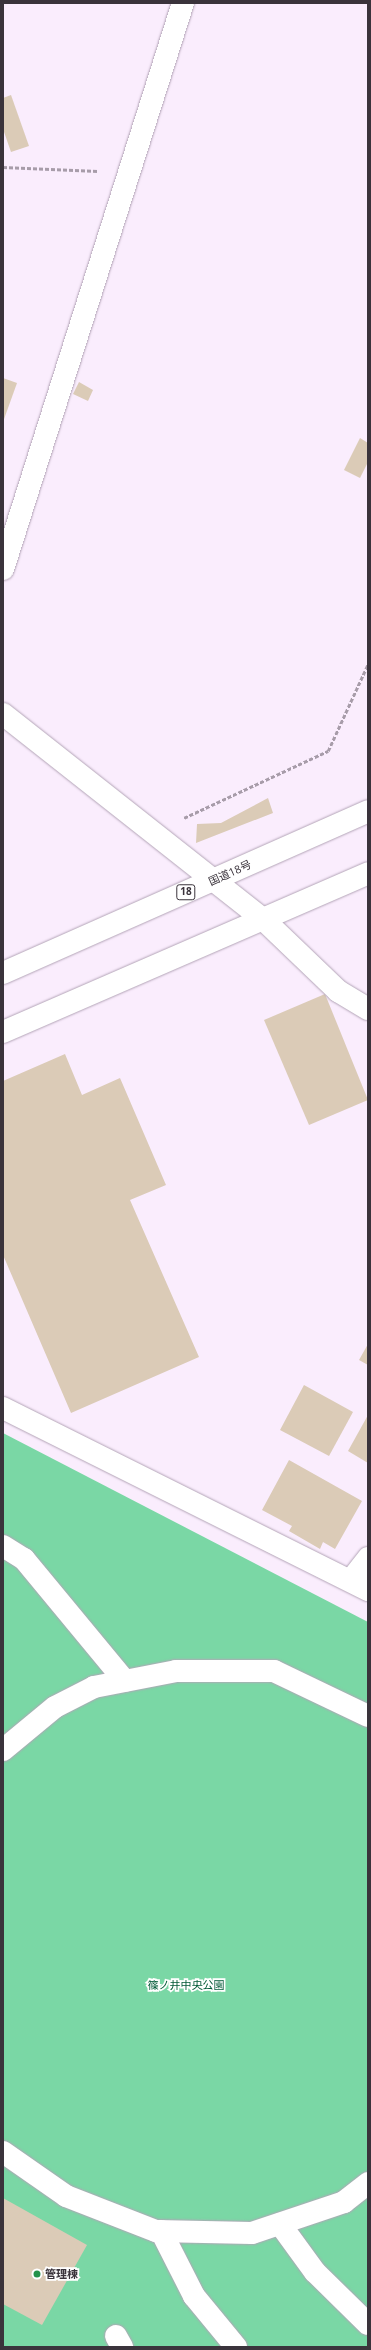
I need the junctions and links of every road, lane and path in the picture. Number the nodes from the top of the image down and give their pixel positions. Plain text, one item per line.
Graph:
1 (183, 3) edge
2 (3, 167) edge
3 (128, 176) junction
4 (3, 569) edge
5 (368, 664) edge
6 (3, 714) edge
7 (368, 811) edge
8 (154, 832) junction
9 (368, 873) edge
10 (215, 880) junction
11 (264, 920) junction
12 (3, 973) edge
13 (368, 1009) edge
14 (3, 1032) edge
15 (3, 1408) edge
16 (3, 1546) edge
17 (368, 1558) edge
18 (359, 1585) edge
19 (125, 1681) junction
20 (368, 1716) edge
21 (3, 1750) edge
22 (3, 2152) edge
23 (368, 2183) edge
24 (280, 2224) junction
25 (161, 2231) junction
26 (368, 2324) edge
27 (236, 2347) edge

1 - 3 main road
2 - 3 path
3 - 4 main road
5 - 8 path
6 - 8 main road
7 - 10 main road, 国道18号 / 18
8 - 10 main road
9 - 11 main road
10 - 11 main road
10 - 12 main road, 国道18号 / 18
11 - 13 main road
11 - 14 main road
15 - 18 main road
16 - 19 main road
17 - 18 main road
19 - 20 main road
19 - 21 main road
22 - 25 main road
23 - 24 main road
24 - 25 main road
24 - 26 main road
25 - 27 main road

